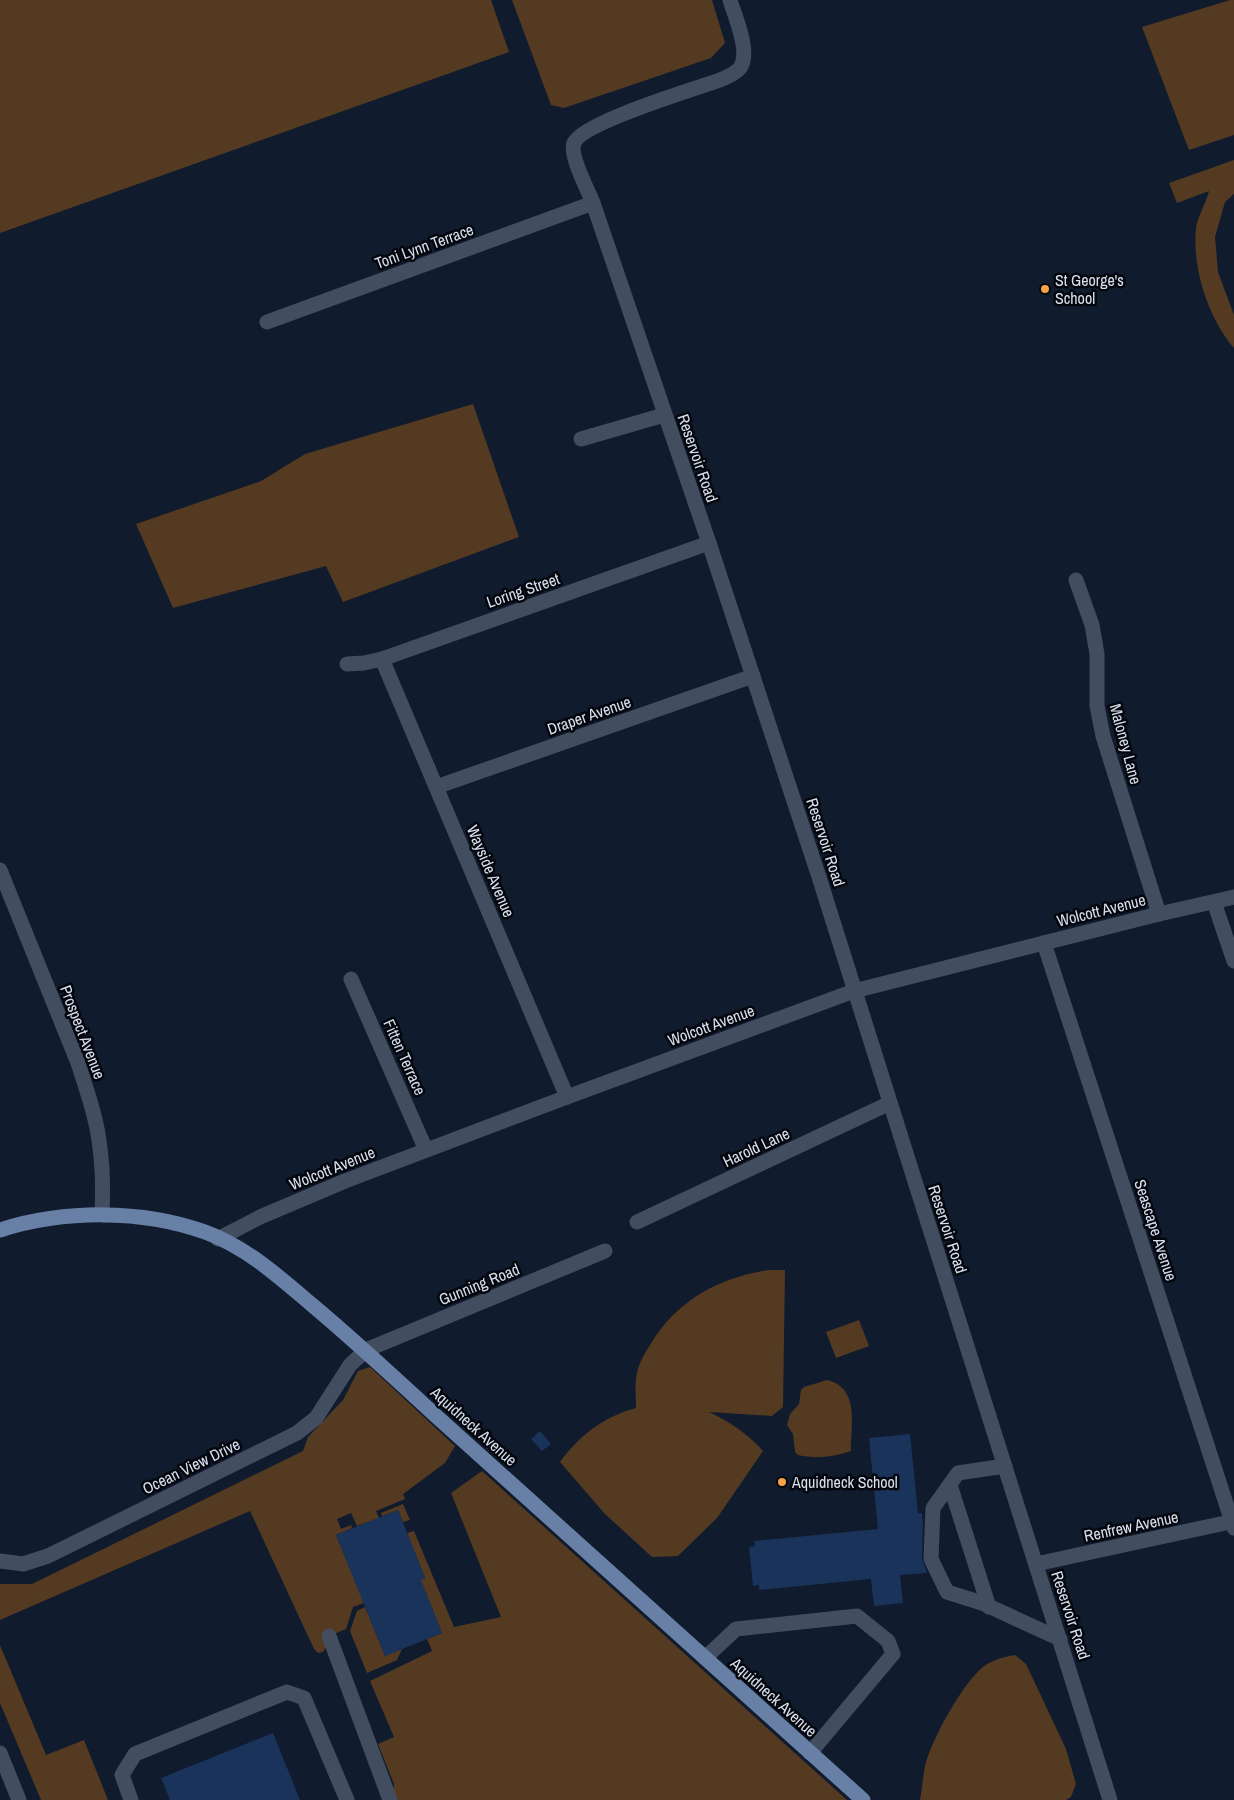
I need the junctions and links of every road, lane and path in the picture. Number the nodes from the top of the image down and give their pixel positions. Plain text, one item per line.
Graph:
1 (730, 0) edge
2 (593, 203) junction
3 (267, 322) dead end
4 (664, 415) junction
5 (581, 439) dead end
6 (709, 543) junction
7 (1076, 580) dead end
8 (382, 659) junction
9 (347, 664) dead end
10 (753, 676) junction
11 (436, 787) junction
12 (0, 870) edge
13 (4, 894) edge
14 (1234, 897) edge
15 (1214, 902) junction
16 (1160, 914) junction
17 (1044, 943) junction
18 (1234, 961) edge
19 (351, 979) dead end
20 (854, 991) junction
21 (567, 1097) junction
22 (890, 1103) junction
23 (426, 1150) junction
24 (102, 1214) junction
25 (638, 1222) dead end
26 (0, 1230) edge
27 (218, 1238) junction
28 (605, 1252) dead end
29 (366, 1350) junction
30 (1005, 1466) junction
31 (950, 1485) junction
32 (1233, 1524) edge
33 (0, 1561) edge
34 (1036, 1564) junction
35 (989, 1607) junction
36 (330, 1636) dead end
37 (1060, 1639) junction
38 (705, 1658) junction
39 (0, 1753) edge
40 (810, 1753) junction
41 (20, 1800) edge
42 (131, 1800) edge
43 (347, 1800) edge
44 (390, 1800) edge
45 (863, 1800) edge
46 (1110, 1800) edge

1 - 2 street, Reservoir Road
2 - 3 street, Toni Lynn Terrace
2 - 4 street, Reservoir Road
4 - 5 street
4 - 6 street, Reservoir Road
6 - 8 street, Loring Street
6 - 10 street, Reservoir Road
7 - 16 street, Maloney Lane
8 - 9 street, Loring Street
8 - 11 street, Wayside Avenue
10 - 11 street, Draper Avenue
10 - 20 street, Reservoir Road
11 - 21 street, Wayside Avenue
12 - 13 street, Prospect Avenue
13 - 24 street, Prospect Avenue
14 - 15 street, Wolcott Avenue
15 - 16 street, Wolcott Avenue
15 - 18 street
16 - 17 street, Wolcott Avenue
17 - 20 street, Wolcott Avenue
17 - 32 street, Seascape Avenue
19 - 23 street, Fitten Terrace
20 - 21 street, Wolcott Avenue
20 - 22 street, Reservoir Road
21 - 23 street, Wolcott Avenue
22 - 25 street, Harold Lane
22 - 30 street, Reservoir Road
23 - 27 street, Wolcott Avenue
24 - 26 main road, Aquidneck Avenue
24 - 27 main road, Aquidneck Avenue
27 - 29 main road, Aquidneck Avenue
28 - 29 street, Gunning Road
29 - 33 street, Ocean View Drive
29 - 38 main road, Aquidneck Avenue
30 - 31 street
30 - 34 street, Reservoir Road
31 - 35 street
31 - 35 street
32 - 34 street, Renfrew Avenue
34 - 37 street, Reservoir Road
35 - 37 street
36 - 44 street
37 - 46 street, Reservoir Road
38 - 40 main road, Aquidneck Avenue
38 - 40 street
39 - 41 street
40 - 45 main road, Aquidneck Avenue
42 - 43 street

